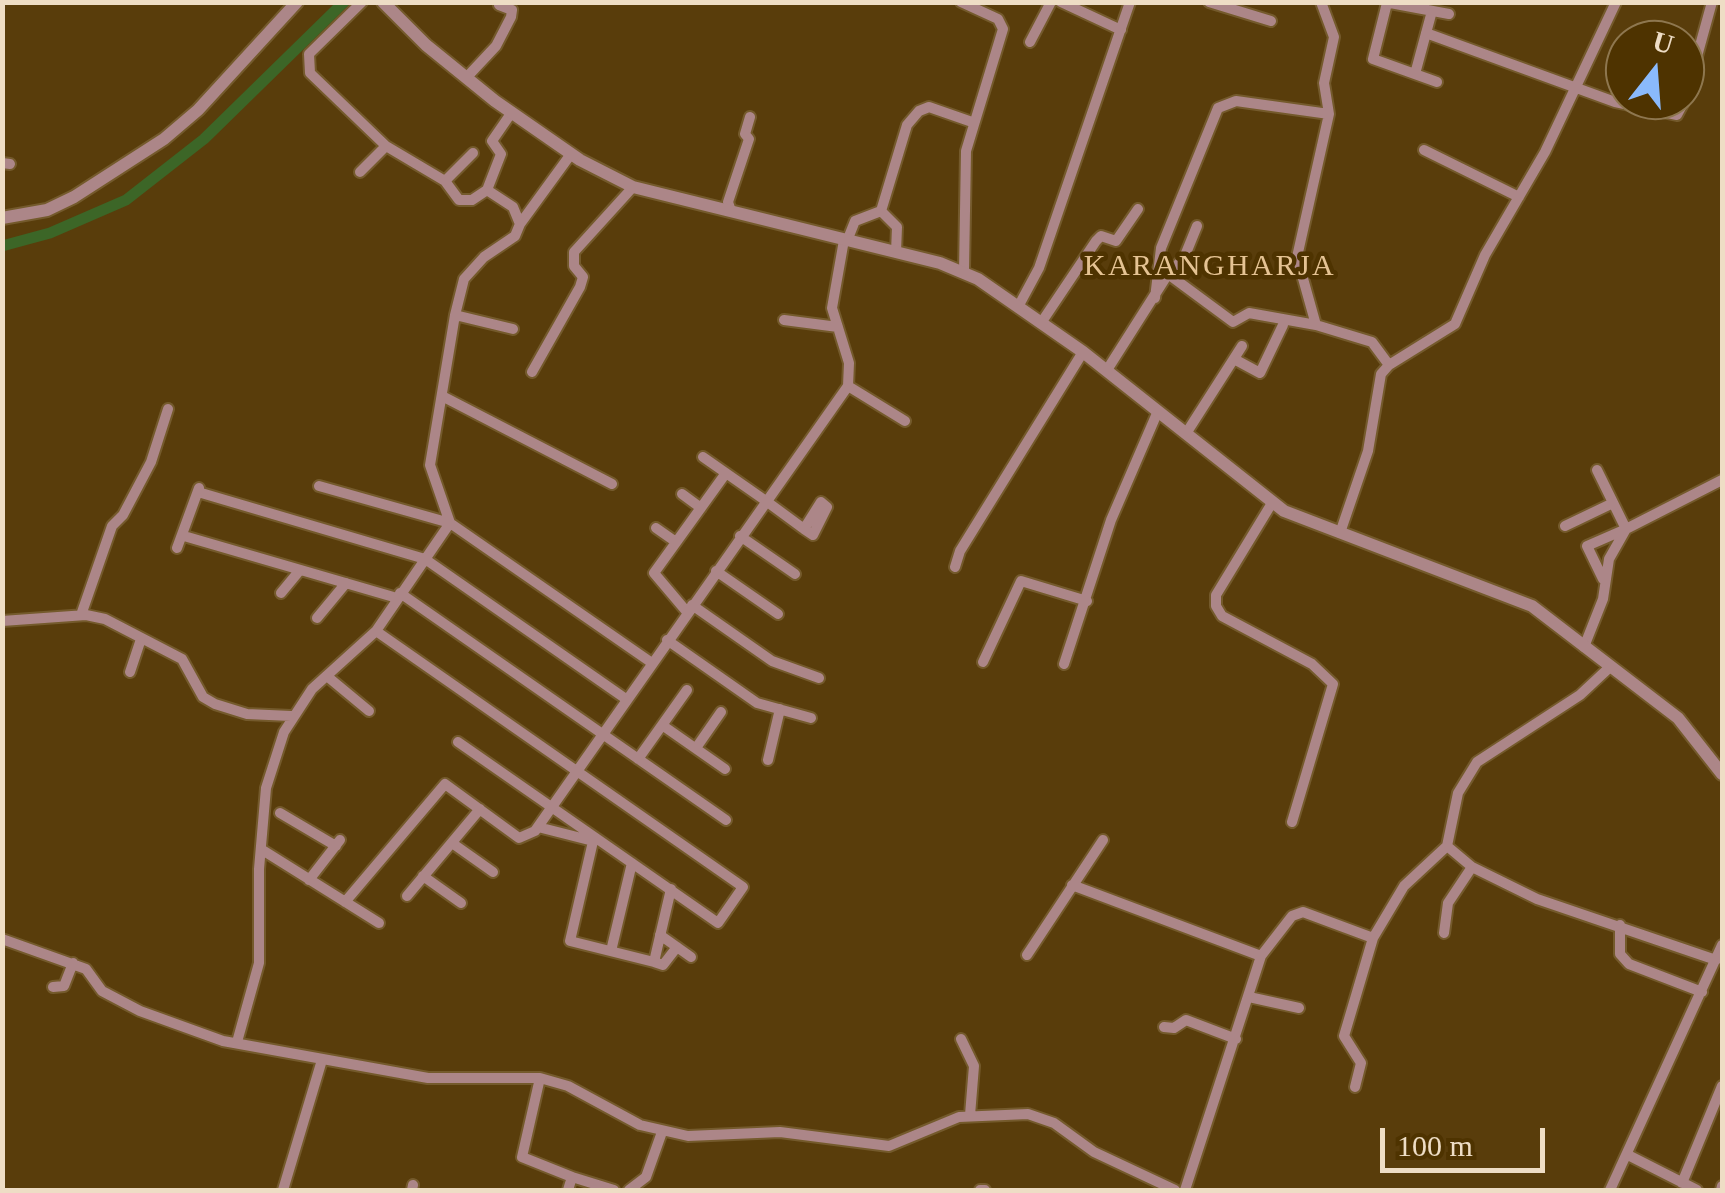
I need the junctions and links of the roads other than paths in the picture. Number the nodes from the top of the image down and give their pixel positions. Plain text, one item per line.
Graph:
1 (297, 2) edge
2 (362, 2) edge
3 (383, 2) edge
4 (961, 2) edge
5 (1050, 2) edge
6 (1061, 2) edge
7 (1130, 2) edge
8 (1209, 2) edge
9 (1321, 2) edge
10 (1616, 2) edge
11 (1712, 2) edge
12 (1386, 3) edge
13 (499, 6) dead end
14 (1432, 11) junction
15 (1450, 14) dead end
16 (1272, 21) dead end
17 (1705, 27) edge
18 (1122, 30) junction
19 (1426, 34) junction
20 (1030, 42) dead end
21 (1415, 74) junction
22 (466, 78) junction
23 (1437, 82) dead end
24 (1576, 88) junction
25 (1605, 96) edge
26 (512, 112) junction
27 (1329, 114) junction
28 (750, 117) dead end
29 (972, 122) junction
30 (386, 146) junction
31 (1424, 150) dead end
32 (472, 153) dead end
33 (571, 154) junction
34 (360, 172) dead end
35 (445, 182) junction
36 (633, 186) junction
37 (487, 190) junction
38 (1519, 196) junction
39 (730, 208) junction
40 (1138, 210) dead end
41 (881, 211) junction
42 (2, 218) edge
43 (520, 224) junction
44 (1197, 226) dead end
45 (846, 241) junction
46 (896, 252) junction
47 (964, 272) junction
48 (1168, 274) junction
49 (1156, 298) junction
50 (1018, 307) junction
51 (455, 315) junction
52 (784, 320) dead end
53 (1041, 323) junction
54 (1283, 325) dead end
55 (1316, 325) junction
56 (838, 327) junction
57 (513, 329) dead end
58 (1242, 346) dead end
59 (1083, 352) junction
60 (1234, 358) junction
61 (1388, 365) junction
62 (1107, 370) junction
63 (532, 372) dead end
64 (848, 386) junction
65 (442, 396) junction
66 (168, 409) dead end
67 (1158, 411) junction
68 (905, 421) dead end
69 (1186, 432) junction
70 (703, 457) dead end
71 (1597, 470) dead end
72 (726, 473) junction
73 (1722, 480) edge
74 (612, 484) dead end
75 (319, 486) dead end
76 (682, 494) dead end
77 (766, 500) junction
78 (1613, 502) junction
79 (1272, 503) junction
80 (701, 508) junction
81 (450, 523) junction
82 (1565, 526) dead end
83 (656, 528) dead end
84 (804, 529) dead end
85 (1626, 529) junction
86 (1340, 533) junction
87 (184, 536) junction
88 (740, 536) junction
89 (676, 542) junction
90 (176, 548) dead end
91 (425, 559) junction
92 (955, 566) dead end
93 (300, 570) junction
94 (716, 571) junction
95 (795, 574) dead end
96 (1604, 581) junction
97 (346, 583) junction
98 (282, 592) dead end
99 (398, 596) junction
100 (1086, 601) junction
101 (690, 609) junction
102 (778, 614) dead end
103 (81, 616) junction
104 (316, 618) dead end
105 (2, 621) edge
106 (376, 632) junction
107 (142, 640) junction
108 (667, 640) junction
109 (1584, 647) junction
110 (652, 662) junction
111 (983, 662) dead end
112 (1064, 664) dead end
113 (1611, 666) junction
114 (130, 672) dead end
115 (328, 677) junction
116 (819, 678) dead end
117 (687, 690) dead end
118 (626, 698) junction
119 (780, 709) junction
120 (369, 711) dead end
121 (721, 712) dead end
122 (291, 716) junction
123 (811, 718) dead end
124 (662, 725) junction
125 (602, 734) junction
126 (458, 742) dead end
127 (696, 748) junction
128 (638, 759) junction
129 (768, 760) dead end
130 (725, 769) dead end
131 (578, 770) junction
132 (1722, 774) edge
133 (552, 807) junction
134 (480, 809) junction
135 (280, 812) dead end
136 (726, 820) dead end
137 (1292, 822) dead end
138 (538, 827) junction
139 (594, 839) junction
140 (1103, 840) dead end
141 (452, 843) junction
142 (1447, 846) junction
143 (264, 851) dead end
144 (632, 863) junction
145 (1472, 867) junction
146 (493, 872) dead end
147 (424, 876) junction
148 (310, 880) junction
149 (1072, 886) junction
150 (671, 890) junction
151 (407, 896) dead end
152 (345, 902) junction
153 (461, 903) dead end
154 (379, 923) dead end
155 (1620, 925) junction
156 (1444, 932) dead end
157 (660, 935) junction
158 (1373, 938) junction
159 (2, 939) edge
160 (1722, 945) edge
161 (677, 947) junction
162 (611, 951) junction
163 (1027, 955) dead end
164 (1261, 956) junction
165 (691, 957) dead end
166 (1716, 960) junction
167 (654, 962) junction
168 (72, 963) junction
169 (53, 987) dead end
170 (1702, 992) junction
171 (1249, 997) junction
172 (1298, 1008) dead end
173 (1164, 1027) dead end
174 (961, 1039) dead end
175 (1236, 1040) junction
176 (236, 1042) junction
177 (322, 1060) junction
178 (540, 1078) junction
179 (1722, 1086) edge
180 (1355, 1087) dead end
181 (970, 1115) junction
182 (662, 1132) junction
183 (1628, 1155) junction
184 (572, 1177) junction
185 (1682, 1183) junction
186 (283, 1190) edge
187 (568, 1190) edge
188 (614, 1190) edge
189 (629, 1190) edge
190 (1174, 1190) edge
191 (1185, 1190) edge
192 (1610, 1190) edge
193 (1697, 1190) edge

1 - 42 street
2 - 30 street
3 - 22 street
4 - 29 street
5 - 20 street
6 - 18 street
7 - 18 street
8 - 16 street
9 - 27 street
10 - 24 street
11 - 17 street
12 - 14 street
12 - 21 street
13 - 22 street
14 - 15 street
14 - 19 street
18 - 50 street
19 - 21 street
19 - 24 street
21 - 23 street
22 - 26 street
24 - 25 street
24 - 38 street
26 - 33 street
26 - 37 street
27 - 49 street
27 - 55 street
28 - 39 street
29 - 41 street
29 - 47 street
30 - 34 street
30 - 35 street
31 - 38 street
32 - 35 street
33 - 36 street
33 - 43 street
35 - 37 street
36 - 39 street
36 - 63 street
37 - 43 street
38 - 61 street
39 - 45 street
40 - 53 street
41 - 45 street
41 - 46 street
43 - 51 street
44 - 48 street
45 - 46 street
45 - 56 street
46 - 47 street
47 - 50 street
48 - 49 street
48 - 55 street
49 - 62 street
50 - 53 street
51 - 57 street
51 - 65 street
52 - 56 street
53 - 59 street
54 - 60 street
55 - 61 street
56 - 64 street
58 - 60 street
59 - 62 street
59 - 92 street
60 - 69 street
61 - 86 street
62 - 67 street
64 - 68 street
64 - 77 street
65 - 74 street
65 - 81 street
66 - 103 street
67 - 69 street
67 - 100 street
69 - 79 street
70 - 72 street
71 - 78 street
72 - 77 street
72 - 80 street
73 - 85 street
75 - 81 street
76 - 80 street
77 - 84 street
77 - 88 street
78 - 82 street
78 - 85 street
79 - 86 street
79 - 137 street
80 - 89 street
81 - 91 street
81 - 110 street
83 - 89 street
85 - 96 street
85 - 96 street
86 - 109 street
87 - 90 street
87 - 91 street
87 - 93 street
88 - 94 street
88 - 95 street
89 - 101 street
91 - 99 street
91 - 118 street
93 - 97 street
93 - 98 street
94 - 101 street
94 - 102 street
96 - 109 street
97 - 99 street
97 - 104 street
99 - 106 street
99 - 125 street
100 - 111 street
100 - 112 street
101 - 108 street
101 - 116 street
103 - 105 street
103 - 107 street
106 - 115 street
106 - 131 street
107 - 114 street
107 - 122 street
108 - 110 street
108 - 119 street
109 - 113 street
110 - 118 street
113 - 132 street
113 - 142 street
115 - 120 street
115 - 122 street
117 - 124 street
118 - 125 street
119 - 123 street
119 - 129 street
121 - 127 street
122 - 176 street
124 - 127 street
124 - 128 street
125 - 128 street
125 - 131 street
126 - 133 street
127 - 130 street
128 - 136 street
131 - 133 street
131 - 150 street
133 - 138 street
133 - 139 street
134 - 138 street
134 - 141 street
134 - 152 street
135 - 148 street
138 - 139 street
139 - 144 street
139 - 162 street
140 - 149 street
141 - 146 street
141 - 147 street
142 - 145 street
142 - 158 street
143 - 148 street
144 - 150 street
144 - 162 street
145 - 155 street
145 - 156 street
147 - 151 street
147 - 153 street
148 - 152 street
149 - 163 street
149 - 164 street
150 - 157 street
152 - 154 street
155 - 166 street
155 - 170 street
157 - 161 street
157 - 167 street
158 - 164 street
158 - 180 street
159 - 168 street
160 - 166 street
161 - 165 street
161 - 167 street
162 - 167 street
164 - 171 street
166 - 170 street
168 - 169 street
168 - 176 street
170 - 183 street
171 - 172 street
171 - 175 street
173 - 175 street
174 - 181 street
175 - 191 street
176 - 177 street
177 - 178 street
177 - 186 street
178 - 182 street
178 - 184 street
179 - 185 street
181 - 182 street
181 - 190 street
182 - 189 street
183 - 185 street
183 - 192 street
184 - 187 street
184 - 188 street
185 - 193 street

